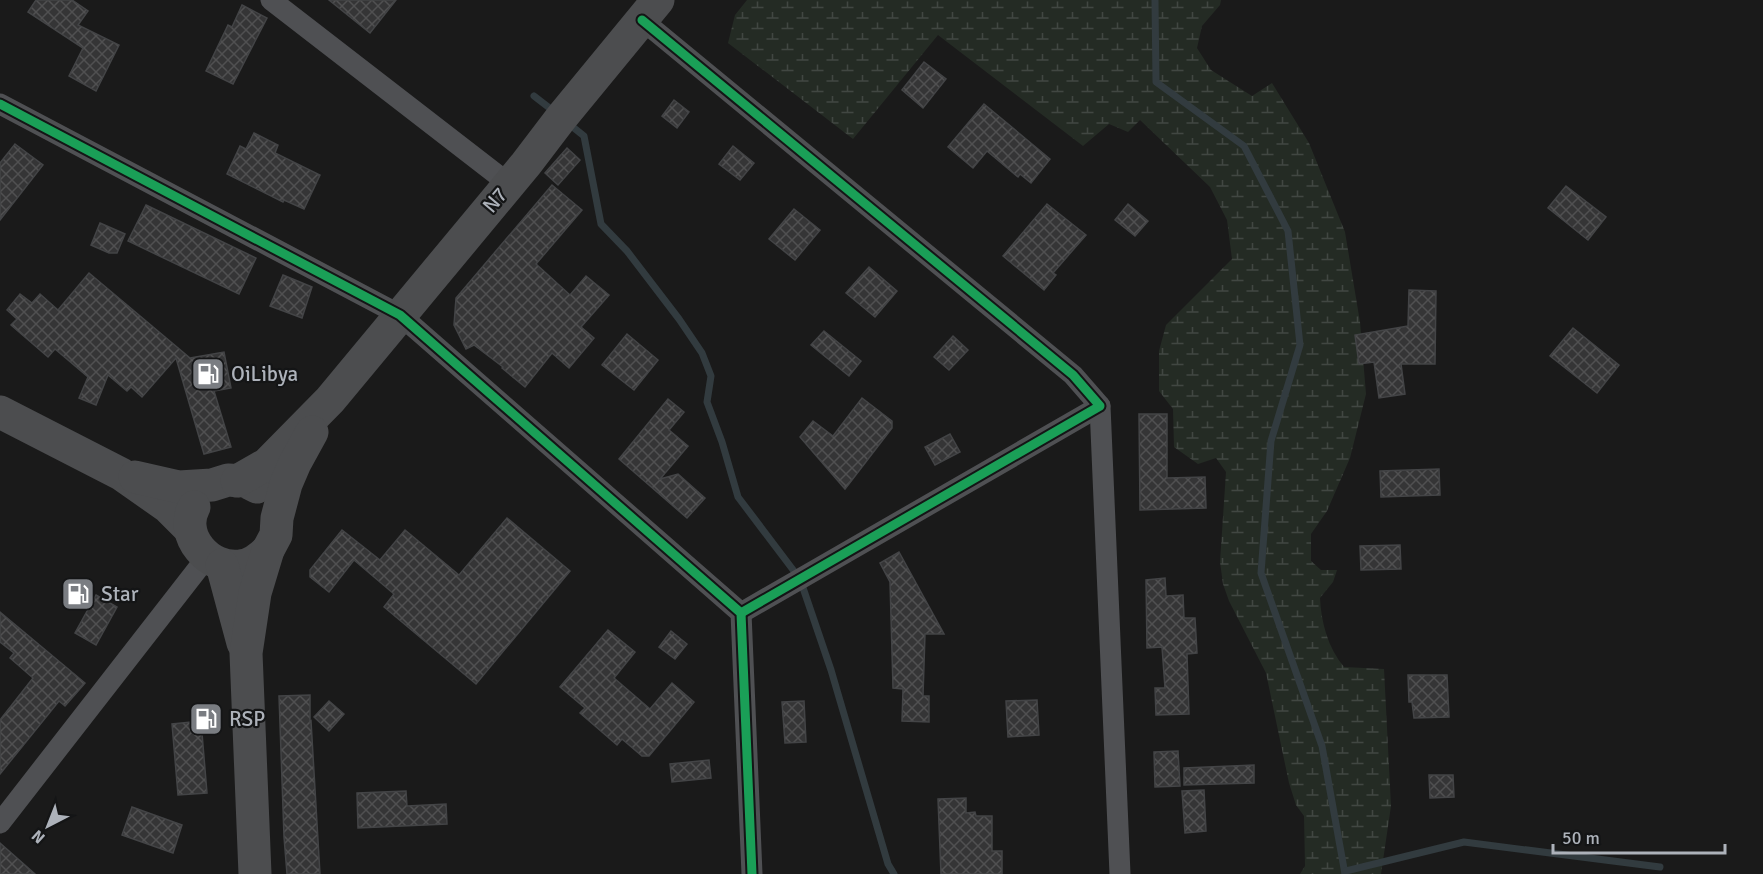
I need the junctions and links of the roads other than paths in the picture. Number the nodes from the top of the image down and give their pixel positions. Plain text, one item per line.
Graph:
1 (271, 0) edge
2 (650, 10) edge
3 (0, 104) edge
4 (509, 184) junction
5 (400, 315) junction
6 (330, 400) junction
7 (1100, 406) junction
8 (0, 412) edge
9 (122, 474) junction
10 (225, 483) junction
11 (277, 518) junction
12 (190, 529) junction
13 (268, 550) junction
14 (215, 561) junction
15 (741, 613) junction
16 (246, 653) junction
17 (0, 823) edge
18 (255, 874) edge
19 (752, 874) edge
20 (1120, 874) edge

1 - 4 street
2 - 4 main road, N7
2 - 7 street
3 - 5 street
4 - 5 main road, N7
5 - 6 main road, N7
5 - 15 street
6 - 10 main road
6 - 11 main road
7 - 15 street
7 - 20 street
8 - 9 main road
9 - 10 main road
9 - 12 main road
10 - 11 main road
10 - 12 main road
11 - 13 main road
12 - 14 main road
13 - 14 main road
13 - 16 main road
14 - 16 main road
14 - 17 street
15 - 19 street
16 - 18 main road

